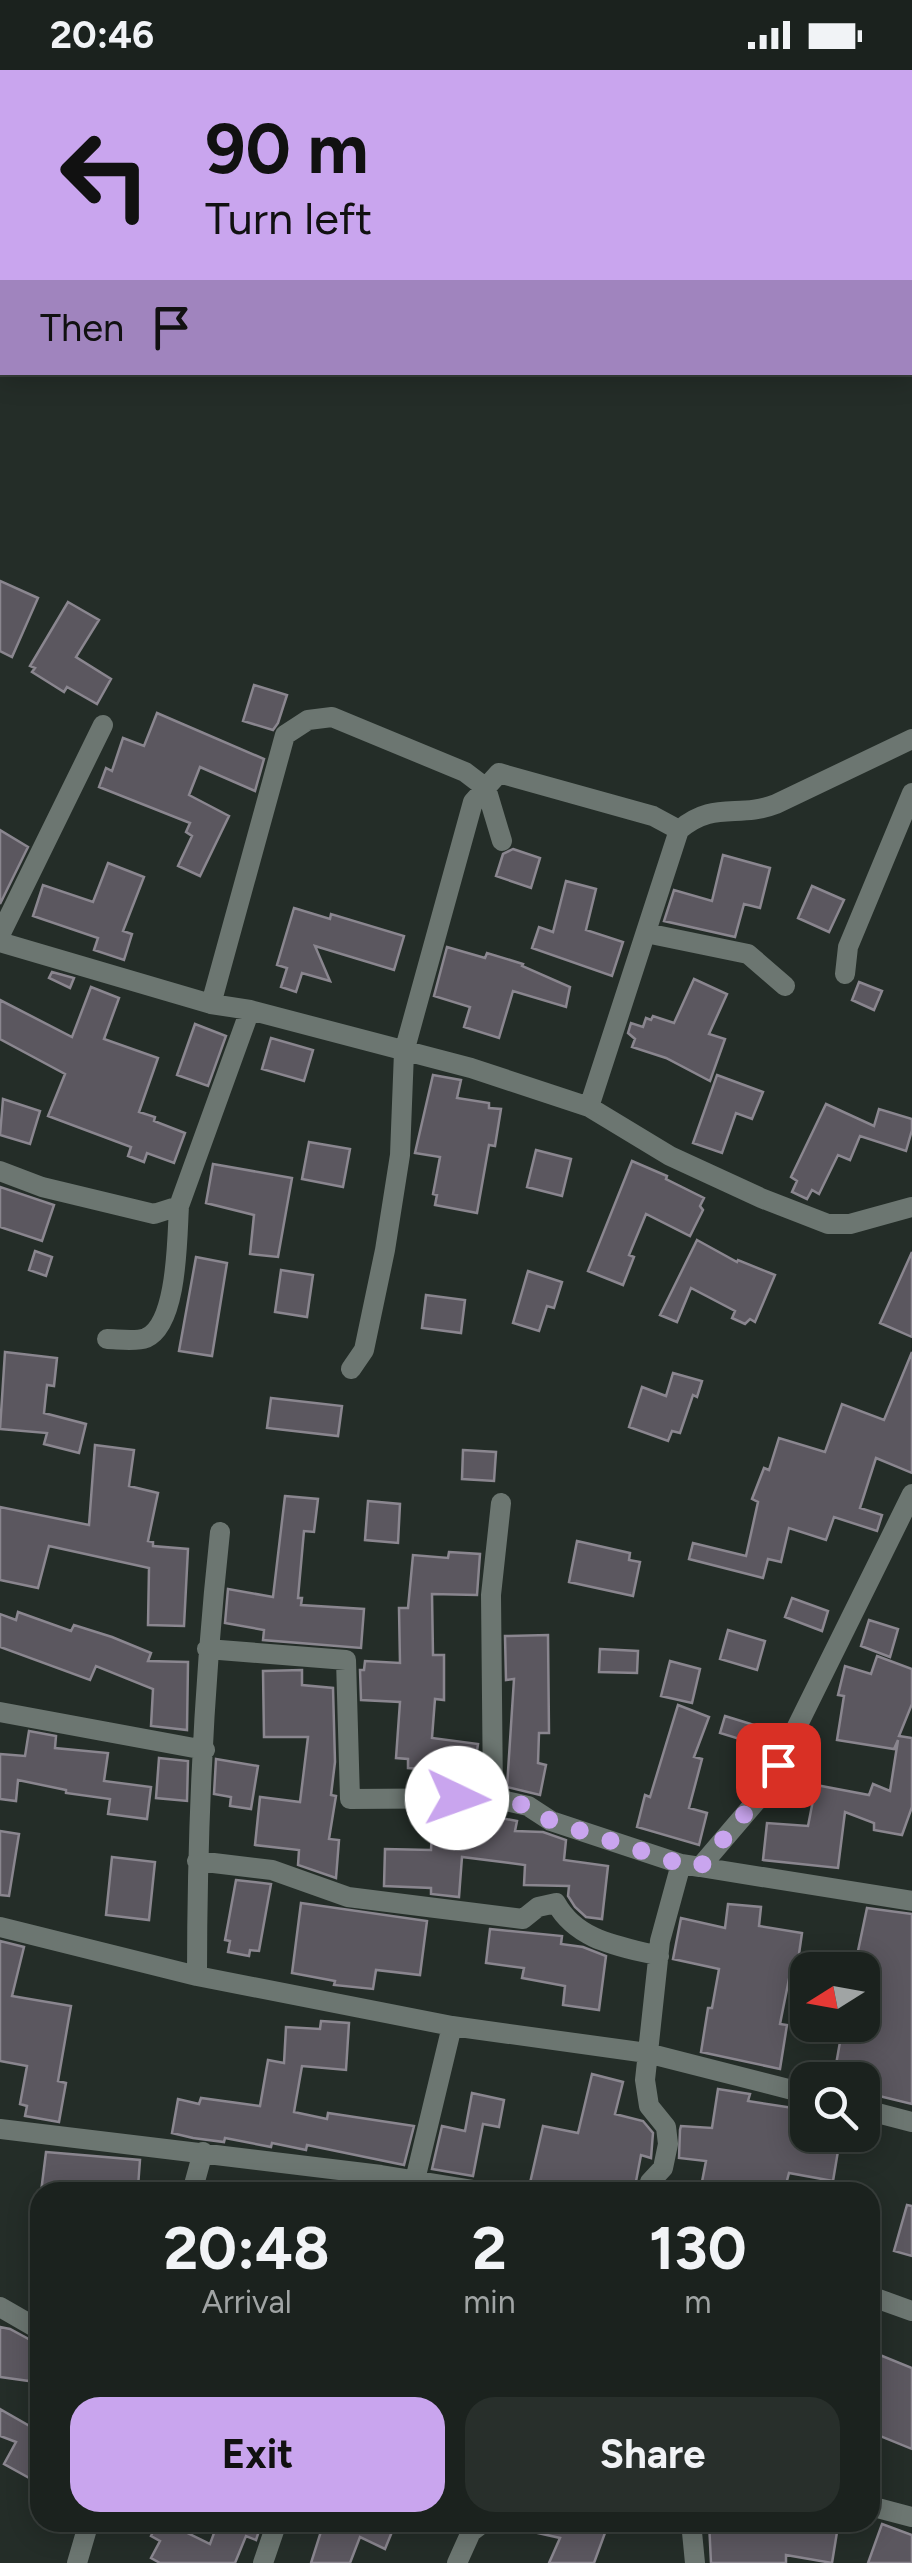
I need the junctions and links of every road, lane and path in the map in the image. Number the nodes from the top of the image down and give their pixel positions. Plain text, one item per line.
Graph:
1 (103, 725) dead end
2 (912, 739) edge
3 (486, 788) junction
4 (912, 793) edge
5 (679, 830) junction
6 (502, 841) dead end
7 (646, 932) junction
8 (0, 938) edge
9 (845, 974) dead end
10 (785, 986) dead end
11 (211, 1004) junction
12 (250, 1010) junction
13 (404, 1052) junction
14 (589, 1108) junction
15 (0, 1172) edge
16 (179, 1206) junction
17 (912, 1207) edge
18 (107, 1339) dead end
19 (351, 1370) dead end
20 (912, 1494) edge
21 (502, 1503) dead end
22 (220, 1532) dead end
23 (207, 1648) junction
24 (0, 1712) edge
25 (205, 1750) junction
26 (493, 1798) junction
27 (197, 1861) junction
28 (691, 1866) junction
29 (912, 1901) edge
30 (0, 1926) edge
31 (659, 1956) junction
32 (197, 1976) junction
33 (452, 2026) junction
34 (647, 2053) junction
35 (790, 2089) edge
36 (880, 2114) edge
37 (912, 2122) edge
38 (0, 2129) edge
39 (203, 2152) junction
40 (416, 2180) junction
41 (195, 2182) edge
42 (368, 2182) edge
43 (398, 2182) edge
44 (428, 2182) edge
45 (650, 2182) edge
46 (880, 2300) edge
47 (0, 2307) edge
48 (912, 2311) edge
49 (30, 2324) edge
50 (880, 2509) edge
51 (912, 2517) edge
52 (87, 2532) edge
53 (275, 2532) edge
54 (472, 2532) edge
55 (691, 2532) edge
56 (76, 2563) edge
57 (264, 2563) edge
58 (456, 2563) edge
59 (695, 2563) edge

1 - 8 street
2 - 5 street
3 - 5 street
3 - 6 street
3 - 11 street
3 - 13 street
4 - 9 street
5 - 7 street
7 - 10 street
7 - 14 street
8 - 11 street
11 - 12 street
12 - 13 street
12 - 16 street
13 - 14 street
13 - 19 street
14 - 17 street
15 - 16 street
16 - 18 street
20 - 28 street
21 - 26 street
22 - 23 street
23 - 25 street
23 - 26 street
24 - 25 street
25 - 27 street
26 - 28 street
27 - 31 street
27 - 32 street
28 - 29 street
28 - 31 street
30 - 32 street
31 - 34 street
32 - 33 street
33 - 34 street
33 - 40 street
34 - 35 street
34 - 45 street
36 - 37 street
38 - 39 street
39 - 41 street
39 - 42 street
40 - 43 street
40 - 44 street
46 - 48 street
47 - 49 street
50 - 51 street
52 - 56 street
53 - 57 street
54 - 58 street
55 - 59 street

